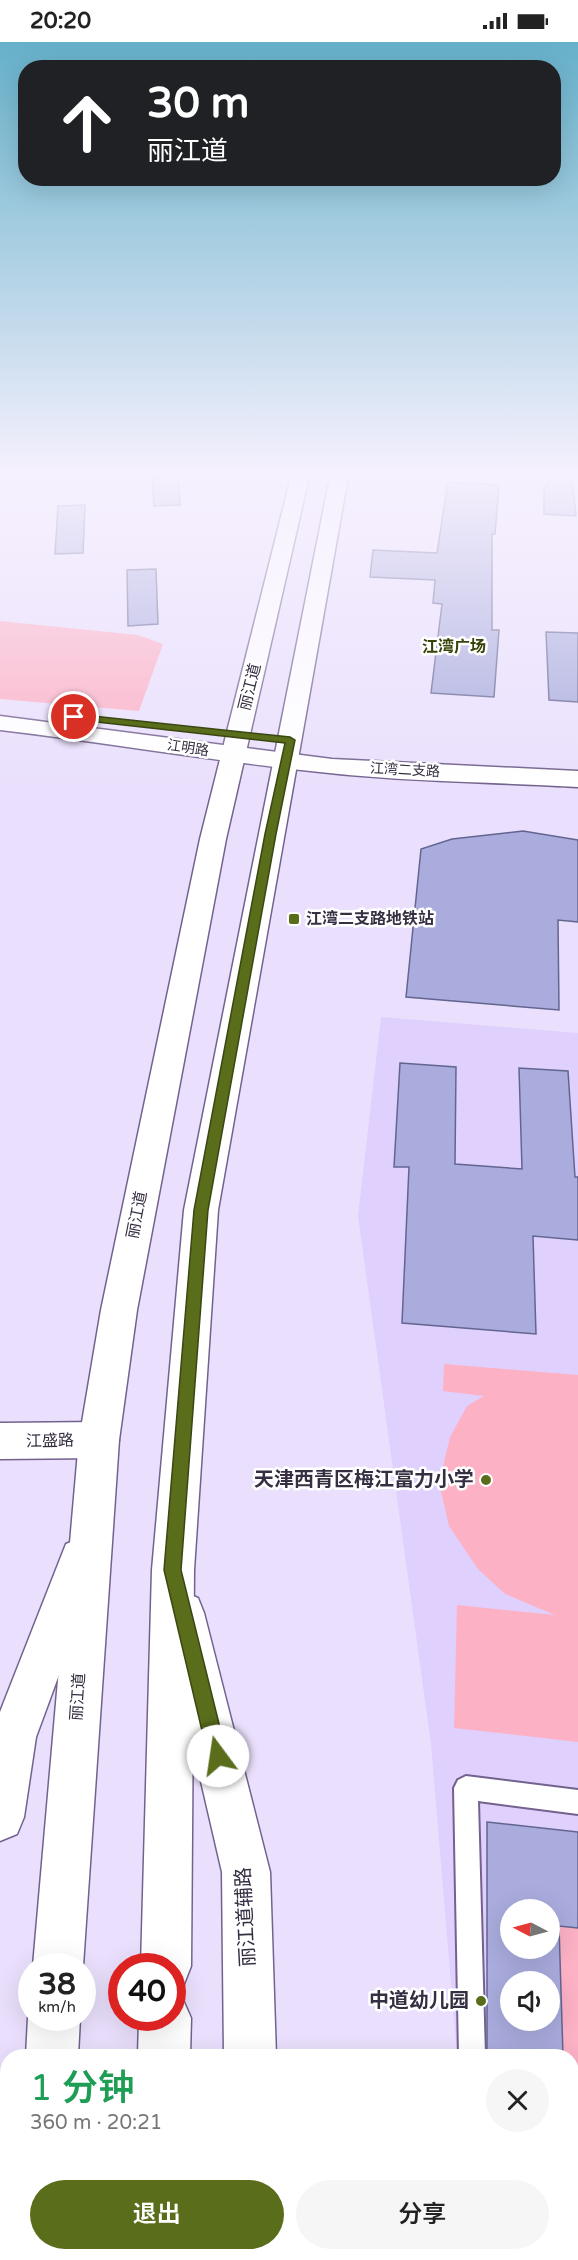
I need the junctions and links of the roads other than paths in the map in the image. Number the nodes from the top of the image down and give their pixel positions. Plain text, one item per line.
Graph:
1 (275, 581) edge
2 (320, 581) edge
3 (0, 709) edge
4 (0, 723) edge
5 (236, 746) junction
6 (288, 751) junction
7 (578, 760) edge
8 (578, 779) edge
9 (99, 1440) junction
10 (0, 1441) edge
11 (90, 1533) junction
12 (172, 1570) junction
13 (578, 1802) edge
14 (0, 1817) edge
15 (59, 1953) edge
16 (166, 1953) edge
17 (53, 2031) edge
18 (165, 2031) edge
19 (52, 2049) edge
20 (164, 2049) edge
21 (250, 2049) edge
22 (472, 2049) edge

1 - 5 main road, 丽江道
2 - 6 main road
3 - 5 main road, 江明路
4 - 5 main road, 江明路
5 - 6 main road, 江湾二支路
5 - 9 main road, 丽江道
6 - 7 main road, 江湾二支路
6 - 8 main road, 江湾二支路
6 - 12 main road
9 - 10 main road, 江盛路
9 - 11 main road, 丽江道
11 - 14 main road
11 - 15 main road, 丽江道
12 - 16 main road
12 - 21 main road, 丽江道辅路
13 - 22 lane
17 - 19 main road
18 - 20 main road

